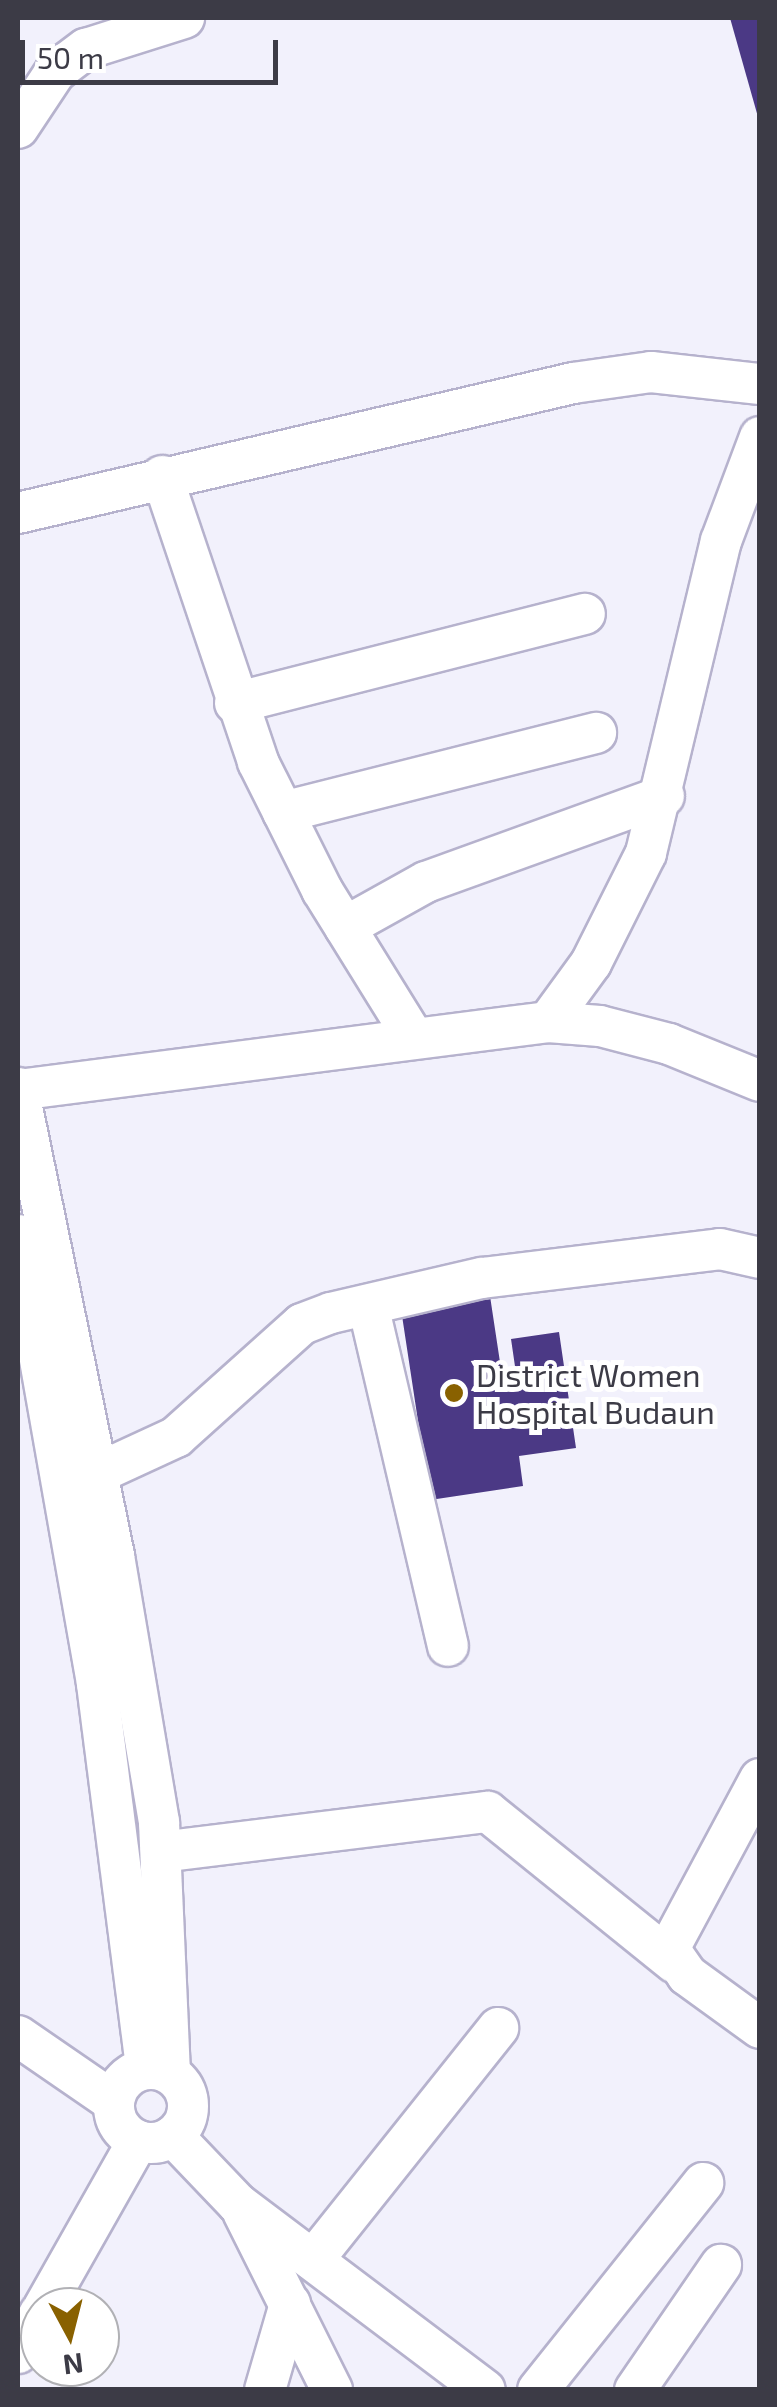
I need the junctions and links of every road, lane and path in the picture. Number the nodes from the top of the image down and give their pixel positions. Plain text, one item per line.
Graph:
1 (184, 18) edge
2 (18, 128) edge
3 (760, 384) edge
4 (760, 438) edge
5 (162, 476) junction
6 (18, 513) edge
7 (586, 614) dead end
8 (235, 704) junction
9 (596, 733) dead end
10 (664, 796) junction
11 (283, 812) junction
12 (345, 927) junction
13 (548, 1022) junction
14 (413, 1037) junction
15 (756, 1071) edge
16 (18, 1089) edge
17 (25, 1149) edge
18 (18, 1234) edge
19 (760, 1258) edge
20 (368, 1305) junction
21 (98, 1473) junction
22 (448, 1646) dead end
23 (760, 1779) edge
24 (161, 1852) junction
25 (674, 1962) junction
26 (498, 2028) dead end
27 (760, 2028) edge
28 (18, 2036) edge
29 (158, 2072) junction
30 (114, 2102) junction
31 (156, 2139) junction
32 (703, 2183) dead end
33 (238, 2204) junction
34 (313, 2260) junction
35 (721, 2266) dead end
36 (57, 2287) edge
37 (290, 2304) junction
38 (266, 2390) edge
39 (332, 2390) edge
40 (485, 2390) edge
41 (538, 2390) edge
42 (635, 2390) edge

1 - 2 street
3 - 5 street
4 - 10 street
5 - 6 street
5 - 8 street
7 - 8 street
8 - 11 street
9 - 11 street
10 - 12 street
10 - 13 street
11 - 12 street
12 - 14 street
13 - 14 street
13 - 15 street
14 - 16 street
16 - 17 street
17 - 21 street
18 - 29 street
19 - 20 street
20 - 21 street
20 - 22 street
21 - 24 street
23 - 25 street
24 - 25 street
24 - 29 street
25 - 27 street
26 - 34 street
28 - 30 street
29 - 30 street
29 - 31 street
30 - 31 street
31 - 33 street
31 - 36 street
32 - 41 street
33 - 34 street
33 - 37 street
34 - 40 street
35 - 42 street
37 - 38 street
37 - 39 street

